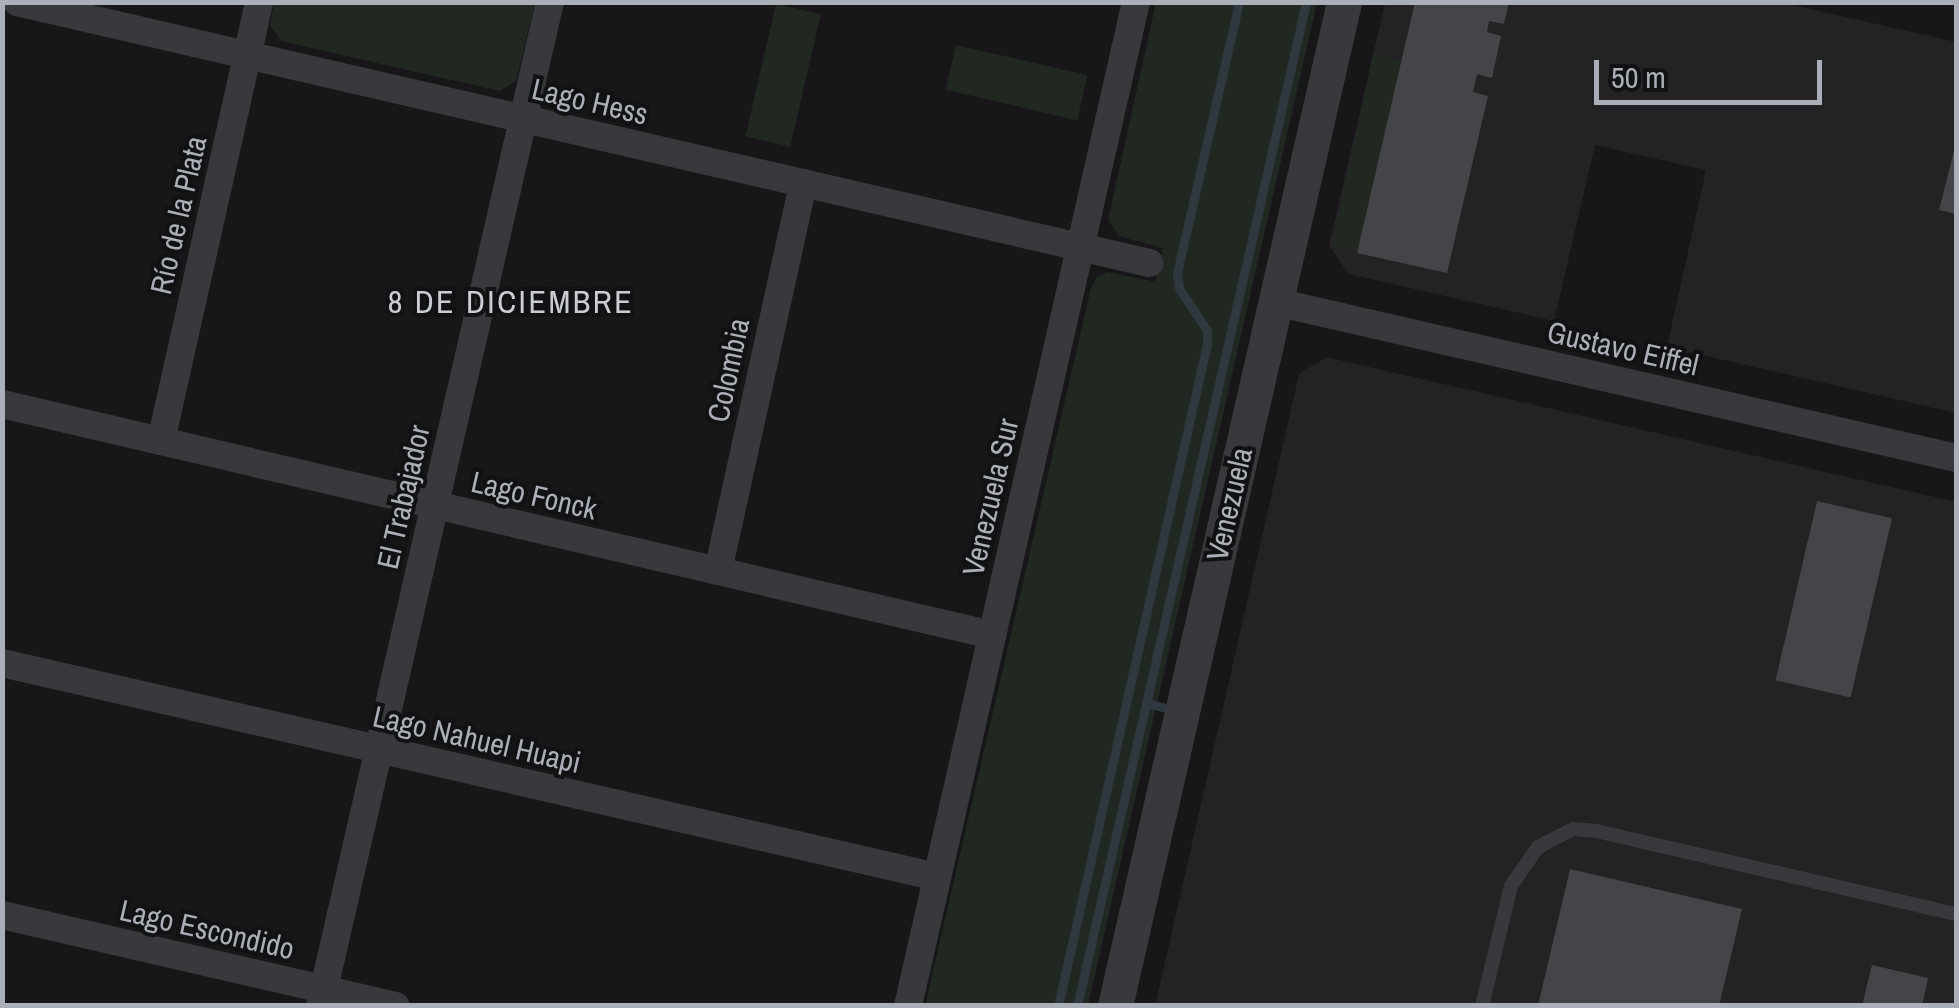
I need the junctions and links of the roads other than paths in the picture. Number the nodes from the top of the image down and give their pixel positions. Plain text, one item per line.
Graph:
1 (17, 2) edge
2 (260, 2) edge
3 (550, 2) edge
4 (1136, 2) edge
5 (1344, 2) edge
6 (248, 56) junction
7 (524, 119) junction
8 (803, 183) junction
9 (1080, 247) junction
10 (1149, 263) dead end
11 (1276, 302) junction
12 (2, 404) edge
13 (160, 441) junction
14 (1956, 458) edge
15 (435, 505) junction
16 (718, 571) junction
17 (992, 635) junction
18 (2, 664) edge
19 (379, 750) junction
20 (937, 878) junction
21 (1956, 914) edge
22 (2, 916) edge
23 (322, 997) edge
24 (396, 1006) edge
25 (908, 1006) edge
26 (1115, 1006) edge
27 (1482, 1006) edge

1 - 6 street, Lago Hess
2 - 6 street, Río de la Plata
3 - 7 street, El Trabajador
4 - 9 street, Venezuela Sur
5 - 11 street, Venezuela
6 - 7 street, Lago Hess
6 - 13 street, Río de la Plata
7 - 8 street, Lago Hess
7 - 15 street, El Trabajador
8 - 9 street, Lago Hess
8 - 16 street, Colombia
9 - 10 street, Lago Hess
9 - 17 street, Venezuela Sur
11 - 14 street, Gustavo Eiffel
11 - 26 street, Venezuela
12 - 13 street, Lago Fonck
13 - 15 street, Lago Fonck
15 - 16 street, Lago Fonck
15 - 19 street, El Trabajador
16 - 17 street, Lago Fonck
17 - 20 street, Venezuela Sur
18 - 19 street, Lago Nahuel Huapi
19 - 20 street, Lago Nahuel Huapi
19 - 23 street, El Trabajador
20 - 25 street, Venezuela Sur
21 - 27 lane
22 - 23 street, Lago Escondido
23 - 24 street, Lago Escondido

